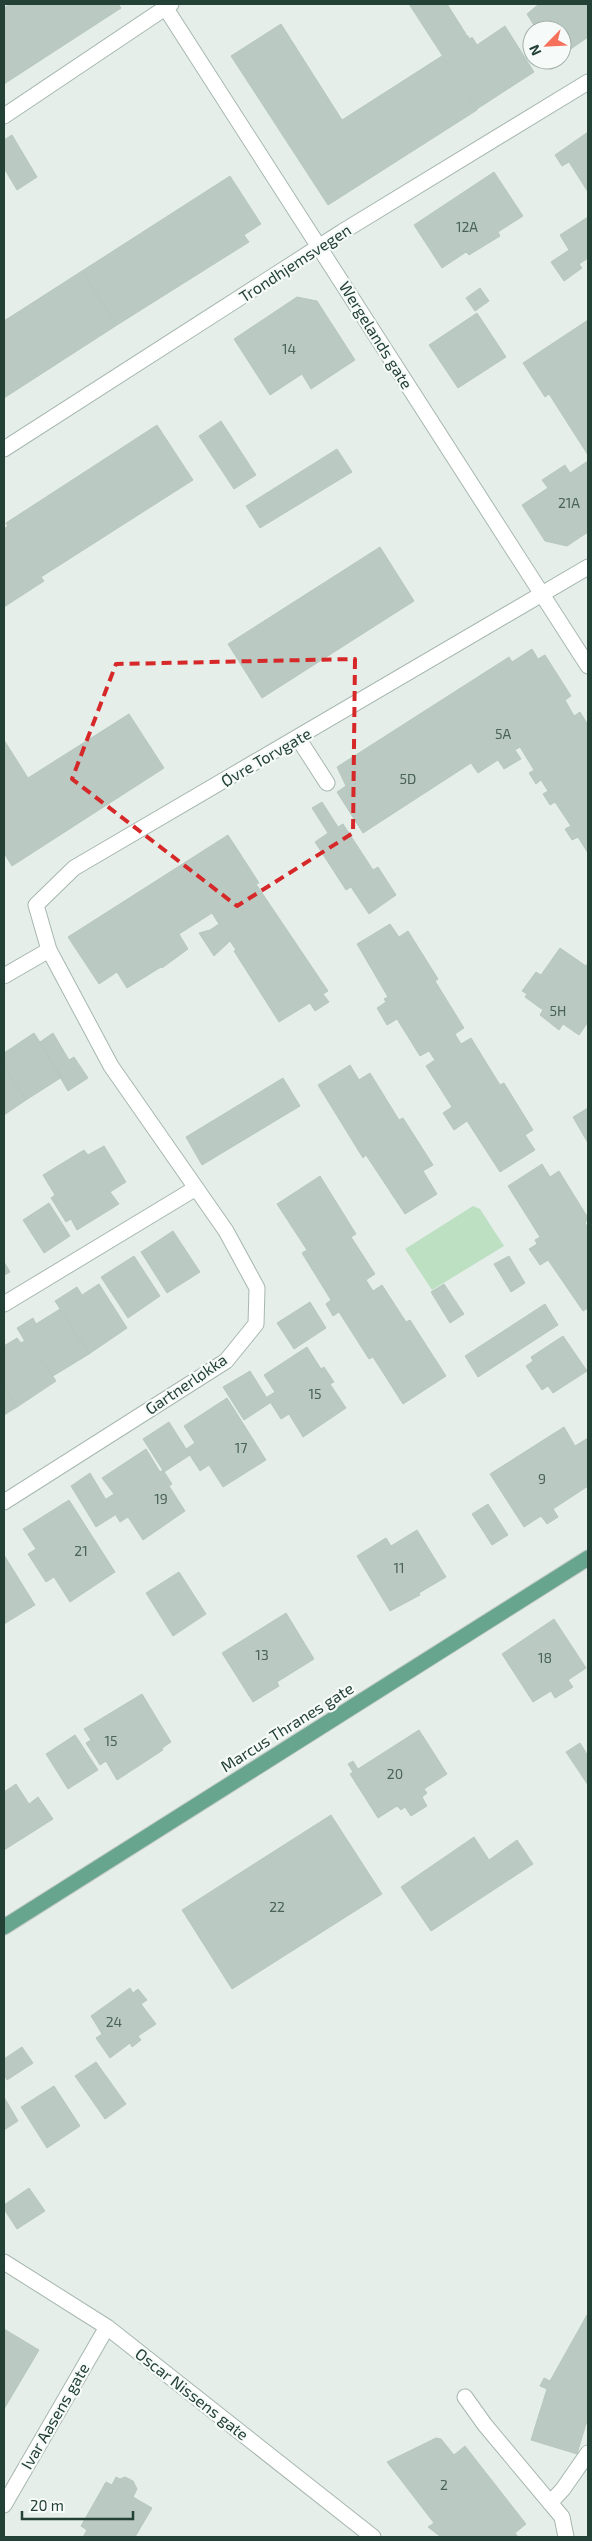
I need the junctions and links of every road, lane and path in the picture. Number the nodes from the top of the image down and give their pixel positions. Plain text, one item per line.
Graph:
1 (167, 5) edge
2 (588, 82) edge
3 (4, 116) edge
4 (320, 247) junction
5 (4, 449) edge
6 (588, 567) edge
7 (545, 594) junction
8 (588, 666) edge
9 (298, 738) junction
10 (327, 783) dead end
11 (49, 950) junction
12 (4, 976) edge
13 (196, 1188) junction
14 (4, 1304) edge
15 (4, 1502) edge
16 (588, 1558) edge
17 (4, 1926) edge
18 (4, 2262) edge
19 (107, 2328) junction
20 (465, 2397) dead end
21 (588, 2453) edge
22 (550, 2503) junction
23 (4, 2505) edge
24 (373, 2537) edge
25 (566, 2537) edge

1 - 3 street
1 - 4 street, Wergelands gate
2 - 4 street, Trondhjemsvegen
4 - 5 street, Trondhjemsvegen
4 - 7 street, Wergelands gate
6 - 7 street, Øvre Torvgate
7 - 8 street, Wergelands gate
7 - 9 street, Øvre Torvgate
9 - 10 street
9 - 11 street, Øvre Torvgate
11 - 12 street
11 - 13 street, Gartnerløkka
13 - 14 street
13 - 15 street, Gartnerløkka
16 - 17 main road, Marcus Thranes gate
18 - 19 street, Oscar Nissens gate
19 - 23 street, Ivar Aasens gate
19 - 24 street, Oscar Nissens gate
20 - 22 street
21 - 22 street
22 - 25 street

